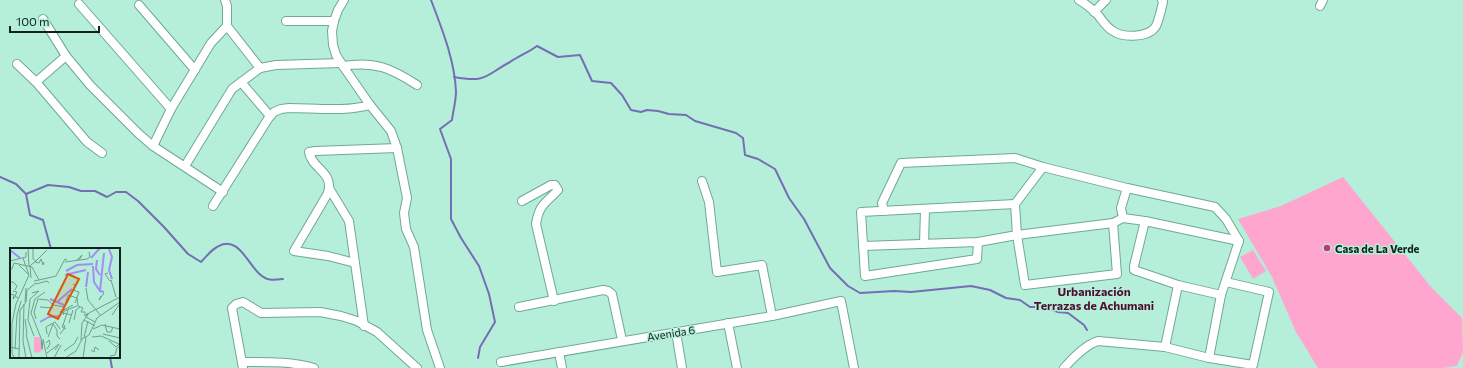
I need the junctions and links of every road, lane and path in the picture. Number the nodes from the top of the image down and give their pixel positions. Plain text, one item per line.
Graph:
1 (225, 0) edge
2 (344, 0) edge
3 (1078, 0) edge
4 (1106, 0) edge
5 (1162, 0) edge
6 (79, 4) dead end
7 (139, 5) dead end
8 (1094, 12) junction
9 (43, 19) dead end
10 (286, 21) dead end
11 (334, 21) junction
12 (227, 26) junction
13 (66, 56) junction
14 (17, 64) dead end
15 (342, 64) junction
16 (260, 68) junction
17 (195, 70) junction
18 (36, 82) junction
19 (241, 82) junction
20 (417, 85) dead end
21 (370, 105) junction
22 (171, 109) junction
23 (270, 116) junction
24 (153, 146) junction
25 (397, 148) junction
26 (102, 153) dead end
27 (185, 166) junction
28 (1043, 167) junction
29 (702, 181) dead end
30 (329, 188) junction
31 (1127, 188) junction
32 (223, 192) junction
33 (522, 200) dead end
34 (1015, 204) junction
35 (213, 206) dead end
36 (925, 209) junction
37 (884, 211) junction
38 (1123, 218) junction
39 (1145, 221) junction
40 (1113, 223) junction
41 (1017, 235) junction
42 (1239, 241) junction
43 (978, 242) junction
44 (924, 244) junction
45 (863, 246) junction
46 (355, 263) junction
47 (1226, 282) junction
48 (1178, 285) junction
49 (1221, 295) junction
50 (554, 301) junction
51 (519, 307) dead end
52 (772, 316) junction
53 (728, 323) junction
54 (364, 326) junction
55 (676, 332) junction
56 (622, 340) junction
57 (1165, 347) junction
58 (559, 352) junction
59 (1209, 358) junction
60 (501, 362) dead end
61 (243, 365) edge
62 (314, 368) edge
63 (417, 368) edge
64 (440, 368) edge
65 (562, 368) edge
66 (682, 368) edge
67 (737, 368) edge
68 (854, 368) edge
69 (1064, 368) edge

1 - 12 street
2 - 11 street
3 - 8 street
4 - 8 street
5 - 8 street
6 - 22 street
7 - 17 street
9 - 13 street
10 - 11 street
11 - 15 street
12 - 16 street
12 - 17 street
13 - 18 street
13 - 24 street
14 - 18 street
15 - 16 street
15 - 20 street
15 - 21 street
16 - 19 street
17 - 22 street
18 - 26 street
19 - 23 street
19 - 27 street
21 - 23 street
21 - 25 street
22 - 24 street
23 - 32 street
24 - 27 street
25 - 30 street
25 - 64 street
27 - 32 street
28 - 31 street
28 - 34 street
28 - 37 street
29 - 52 street
30 - 46 street
30 - 46 street
31 - 38 street
31 - 42 street
32 - 35 street
33 - 50 street
34 - 36 street
34 - 41 street
36 - 37 street
36 - 44 street
37 - 45 street
38 - 39 street
38 - 40 street
39 - 42 street
39 - 48 street
40 - 41 street
40 - 41 street
41 - 43 street
42 - 47 street
43 - 44 street
43 - 45 street
44 - 45 street
46 - 54 street
47 - 49 street
47 - 59 street
48 - 49 street
48 - 57 street
49 - 59 street
50 - 51 street
50 - 56 street
52 - 53 street, Avenida 6
52 - 68 street, Avenida 6
53 - 55 street, Avenida 6
53 - 67 street
54 - 61 street
54 - 63 street
55 - 56 street, Avenida 6
55 - 66 street
56 - 58 street, Avenida 6
57 - 59 street
57 - 69 street
58 - 60 street, Avenida 6
58 - 65 street
61 - 62 street

